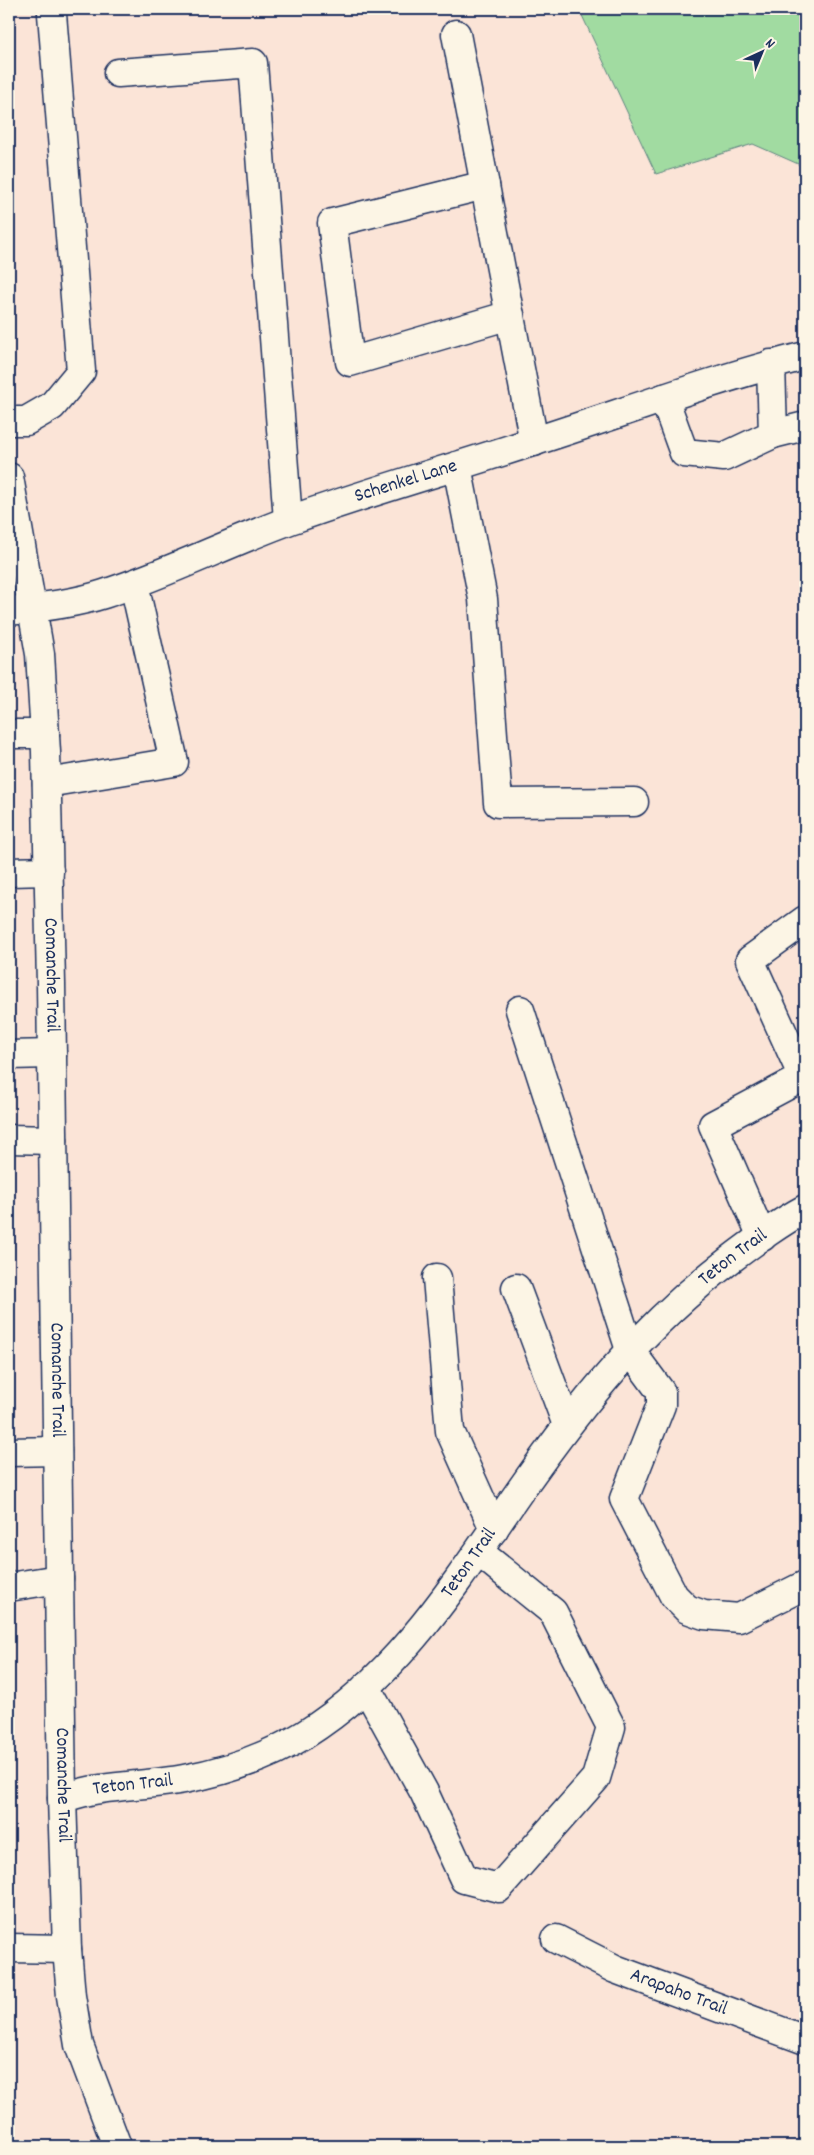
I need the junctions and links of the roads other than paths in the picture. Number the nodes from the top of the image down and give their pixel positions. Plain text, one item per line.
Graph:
1 (52, 14) dead end
2 (456, 34) dead end
3 (118, 73) dead end
4 (485, 185) junction
5 (510, 315) junction
6 (805, 356) edge
7 (771, 364) junction
8 (664, 398) junction
9 (9, 421) edge
10 (805, 426) edge
11 (773, 434) junction
12 (534, 442) junction
13 (457, 466) junction
14 (9, 477) edge
15 (288, 520) junction
16 (134, 584) junction
17 (20, 609) edge
18 (9, 734) edge
19 (45, 734) junction
20 (46, 783) junction
21 (634, 802) dead end
22 (49, 871) junction
23 (9, 872) edge
24 (805, 920) edge
25 (520, 1010) dead end
26 (52, 1054) junction
27 (9, 1055) edge
28 (804, 1076) edge
29 (9, 1139) edge
30 (53, 1140) junction
31 (805, 1210) edge
32 (762, 1236) junction
33 (437, 1278) dead end
34 (516, 1288) dead end
35 (630, 1350) junction
36 (567, 1425) junction
37 (57, 1451) junction
38 (9, 1452) edge
39 (494, 1529) junction
40 (479, 1552) junction
41 (59, 1579) junction
42 (805, 1585) edge
43 (9, 1587) edge
44 (366, 1687) junction
45 (62, 1798) junction
46 (556, 1939) dead end
47 (9, 1948) edge
48 (67, 1949) junction
49 (805, 2040) edge
50 (117, 2146) edge

1 - 9 street
2 - 4 street
3 - 15 street
4 - 5 street
4 - 5 street
5 - 12 street
6 - 7 street, Schenkel Lane
7 - 8 street, Schenkel Lane
7 - 11 street
8 - 11 street
8 - 12 street, Schenkel Lane
10 - 11 street
12 - 13 street, Schenkel Lane
13 - 15 street, Schenkel Lane
13 - 21 street
14 - 17 street, Comanche Trail
15 - 16 street, Schenkel Lane
16 - 17 street, Schenkel Lane
16 - 20 street
17 - 19 street, Comanche Trail
18 - 19 street
19 - 20 street, Comanche Trail
20 - 22 street, Comanche Trail
22 - 23 street
22 - 26 street, Comanche Trail
24 - 28 street
25 - 35 street
26 - 27 street
26 - 30 street, Comanche Trail
28 - 32 street
29 - 30 street
30 - 37 street, Comanche Trail
31 - 32 street, Teton Trail
32 - 35 street, Teton Trail
33 - 39 street
34 - 36 street
35 - 36 street, Teton Trail
35 - 42 street
36 - 39 street, Teton Trail
37 - 38 street
37 - 41 street, Comanche Trail
39 - 40 street, Teton Trail
40 - 44 street, Teton Trail
40 - 44 street
41 - 43 street
41 - 45 street, Comanche Trail
44 - 45 street, Teton Trail
45 - 48 street, Comanche Trail
46 - 49 street, Arapaho Trail
47 - 48 street
48 - 50 street, Comanche Trail

